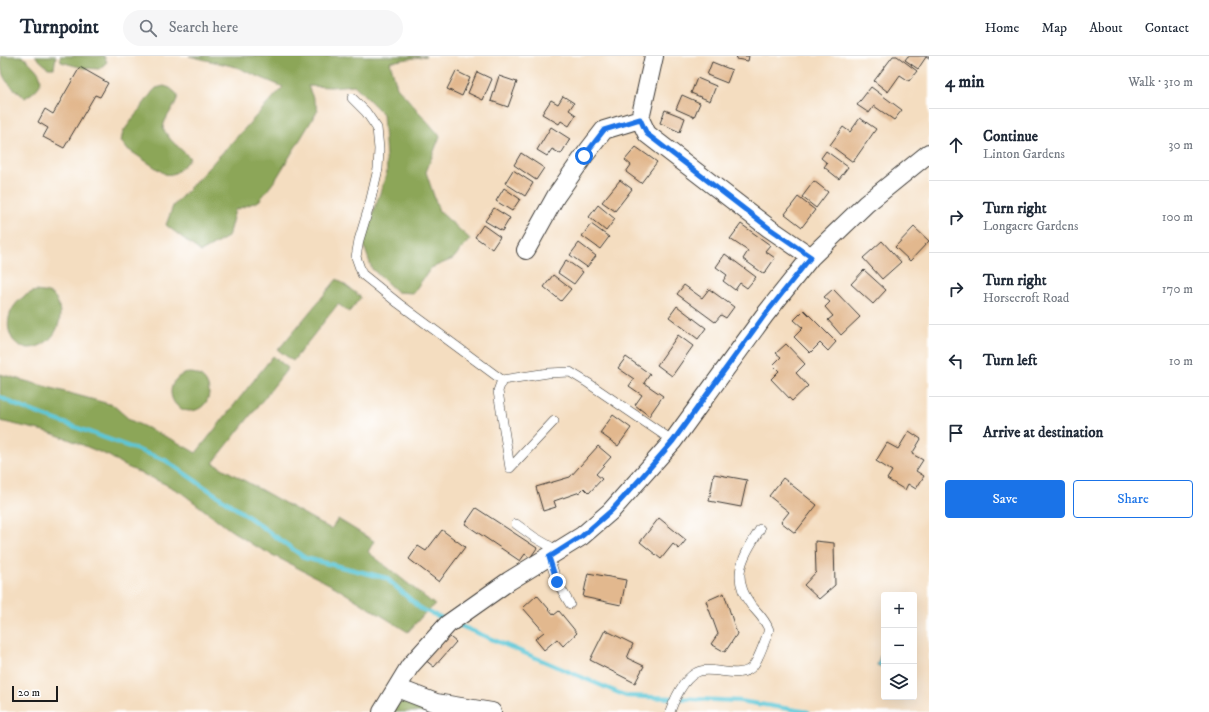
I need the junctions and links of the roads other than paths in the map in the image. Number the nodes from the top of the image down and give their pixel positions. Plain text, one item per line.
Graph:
1 (654, 56) edge
2 (352, 98) dead end
3 (640, 119) junction
4 (929, 153) edge
5 (526, 250) dead end
6 (811, 257) junction
7 (502, 380) junction
8 (554, 421) dead end
9 (673, 441) junction
10 (516, 524) dead end
11 (760, 529) dead end
12 (553, 554) junction
13 (570, 604) dead end
14 (397, 688) junction
15 (382, 712) edge
16 (492, 712) edge
17 (670, 712) edge

1 - 3 street
2 - 7 lane
3 - 5 street
3 - 6 street
4 - 6 street
6 - 9 street
7 - 8 lane
7 - 9 lane
9 - 12 street
10 - 12 lane
11 - 17 lane
12 - 13 lane
12 - 14 street
14 - 15 street
14 - 16 street

